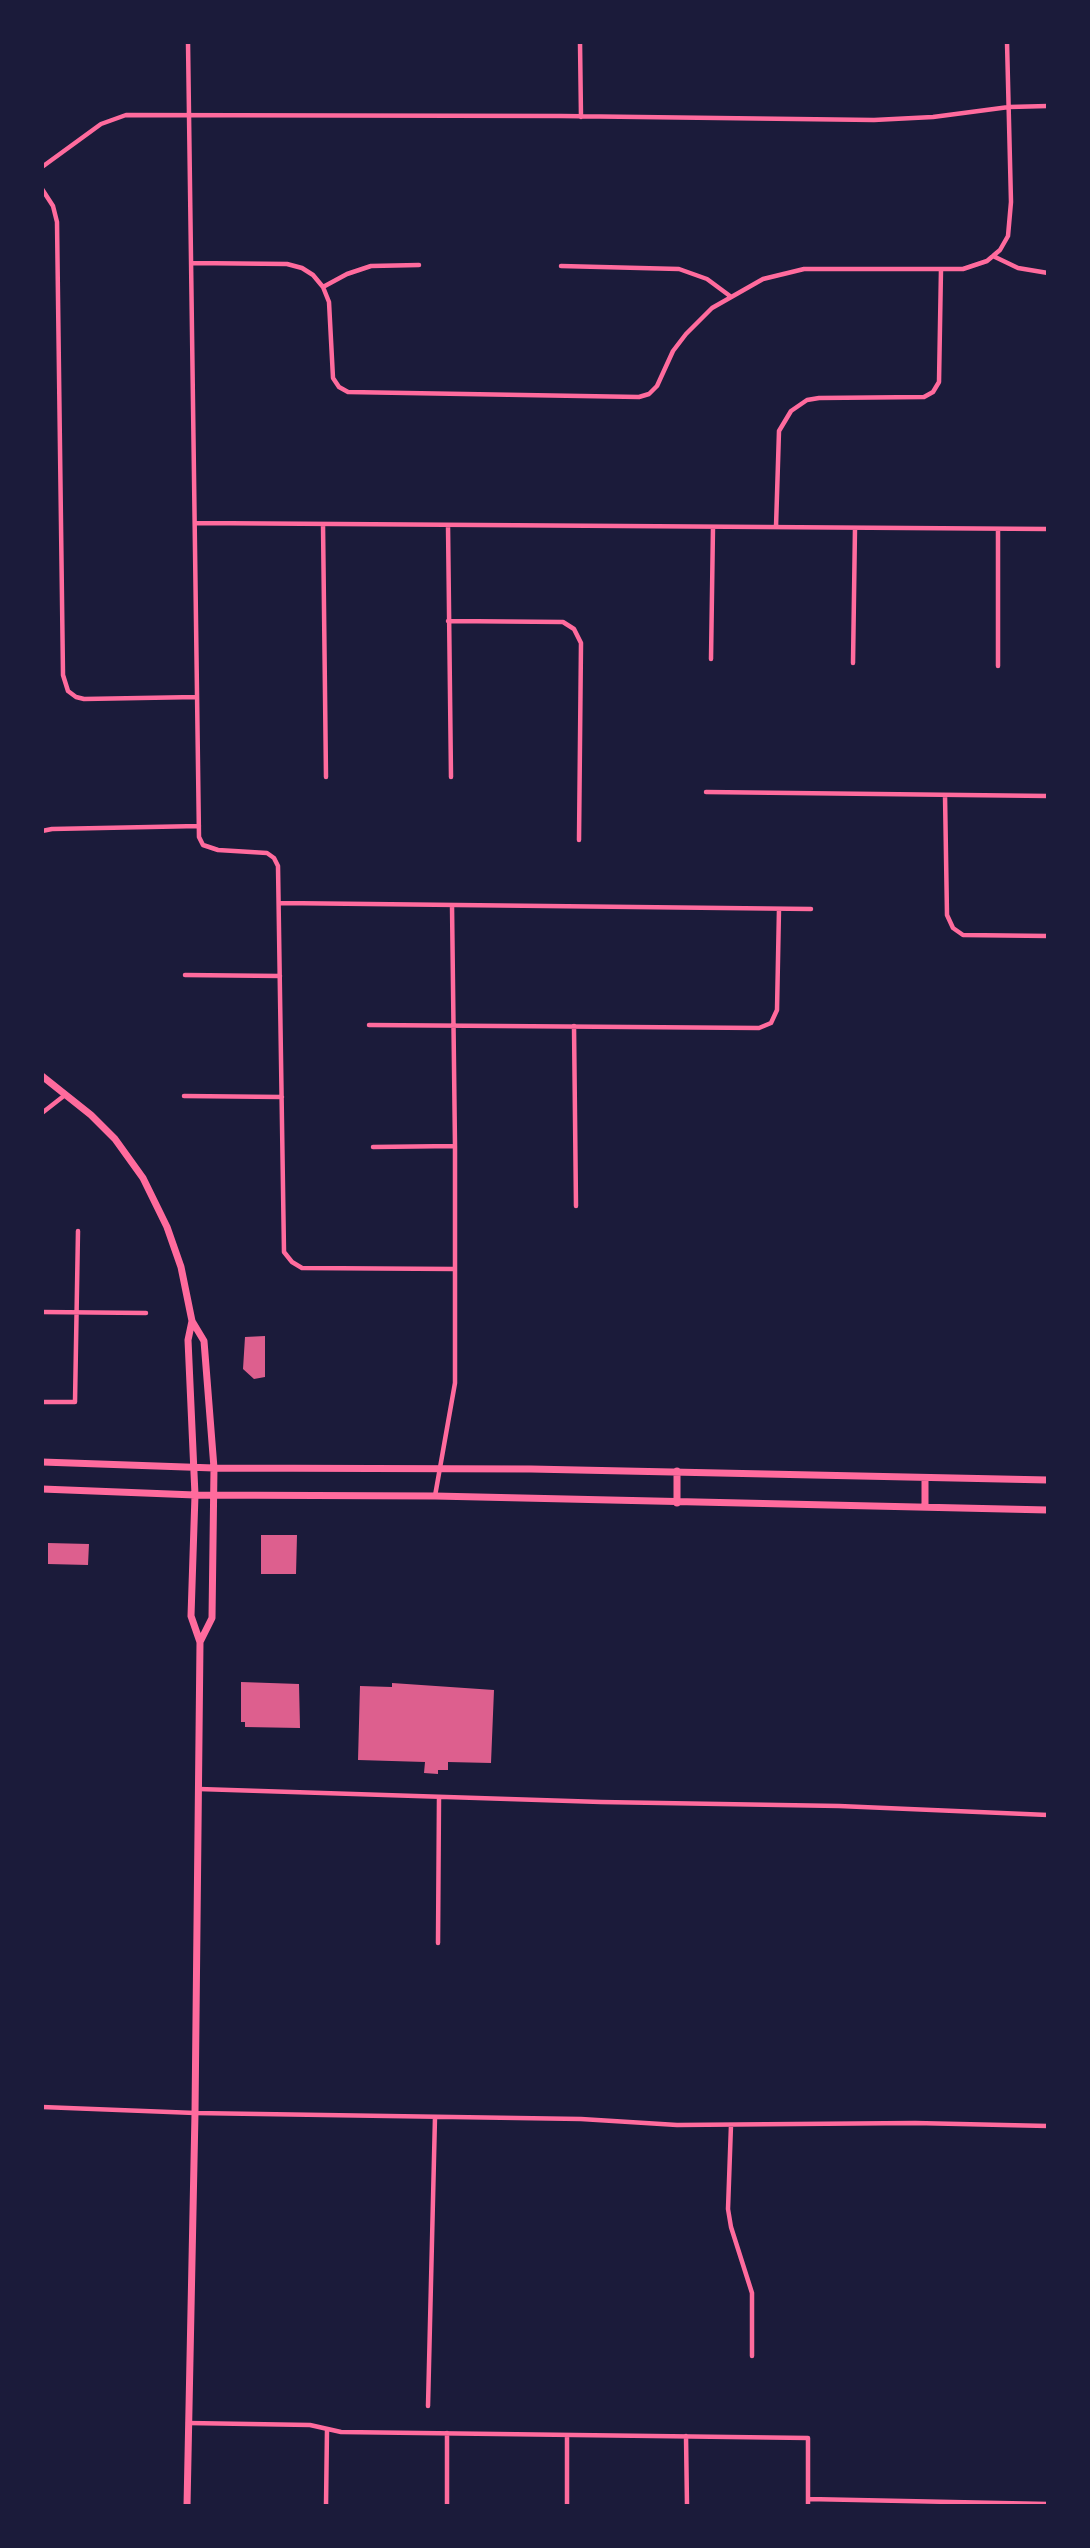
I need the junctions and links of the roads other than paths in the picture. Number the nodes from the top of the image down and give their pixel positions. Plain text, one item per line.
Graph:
1 (188, 42) edge
2 (580, 42) edge
3 (1007, 42) edge
4 (1048, 106) edge
5 (1009, 107) junction
6 (189, 115) junction
7 (581, 117) junction
8 (42, 167) edge
9 (42, 190) edge
10 (993, 256) junction
11 (191, 263) junction
12 (419, 265) dead end
13 (561, 266) dead end
14 (941, 269) junction
15 (1048, 273) edge
16 (323, 286) junction
17 (730, 296) junction
18 (195, 523) junction
19 (323, 524) junction
20 (448, 525) junction
21 (713, 527) junction
22 (776, 528) junction
23 (855, 528) junction
24 (1048, 529) edge
25 (998, 530) junction
26 (448, 621) junction
27 (711, 659) dead end
28 (853, 663) dead end
29 (998, 666) dead end
30 (197, 697) junction
31 (326, 777) dead end
32 (450, 777) dead end
33 (706, 792) dead end
34 (945, 795) junction
35 (1048, 796) edge
36 (199, 826) junction
37 (42, 831) edge
38 (579, 840) dead end
39 (280, 903) junction
40 (452, 905) junction
41 (779, 909) junction
42 (811, 909) dead end
43 (1048, 936) edge
44 (185, 975) dead end
45 (280, 976) junction
46 (454, 1025) junction
47 (369, 1026) dead end
48 (574, 1026) junction
49 (42, 1076) edge
50 (65, 1094) junction
51 (184, 1096) dead end
52 (282, 1097) junction
53 (42, 1113) edge
54 (455, 1146) junction
55 (373, 1147) dead end
56 (576, 1206) dead end
57 (78, 1231) dead end
58 (455, 1269) junction
59 (42, 1312) edge
60 (78, 1312) junction
61 (146, 1313) dead end
62 (192, 1321) junction
63 (42, 1402) edge
64 (42, 1462) edge
65 (195, 1468) junction
66 (214, 1468) junction
67 (441, 1469) junction
68 (677, 1471) junction
69 (925, 1478) junction
70 (1048, 1480) edge
71 (42, 1489) edge
72 (195, 1495) junction
73 (214, 1495) junction
74 (436, 1496) junction
75 (677, 1503) junction
76 (925, 1507) junction
77 (1048, 1510) edge
78 (200, 1642) junction
79 (199, 1789) junction
80 (439, 1797) junction
81 (1048, 1815) edge
82 (438, 1943) dead end
83 (42, 2107) edge
84 (195, 2113) junction
85 (435, 2116) junction
86 (731, 2125) junction
87 (1048, 2126) edge
88 (752, 2356) dead end
89 (428, 2406) dead end
90 (188, 2423) junction
91 (327, 2429) junction
92 (447, 2433) junction
93 (567, 2435) junction
94 (686, 2436) junction
95 (808, 2499) junction
96 (937, 2504) edge
97 (1048, 2504) edge
98 (187, 2506) edge
99 (326, 2506) edge
100 (447, 2506) edge
101 (567, 2506) edge
102 (687, 2506) edge
103 (808, 2506) edge

1 - 6 street
2 - 7 street
3 - 5 street
4 - 5 street
5 - 7 street
5 - 10 street
6 - 7 street
6 - 8 street
6 - 11 street
9 - 30 street
10 - 14 street
10 - 15 street
11 - 16 street
11 - 18 street
12 - 16 street
13 - 17 street
14 - 17 street
14 - 22 street
16 - 17 street
18 - 19 street
18 - 30 street
19 - 20 street
19 - 31 street
20 - 21 street
20 - 26 street
21 - 22 street
21 - 27 street
22 - 23 street
23 - 25 street
23 - 28 street
24 - 25 street
25 - 29 street
26 - 32 street
26 - 38 street
30 - 36 street
33 - 34 street
34 - 35 street
34 - 43 street
36 - 37 street
36 - 39 street
39 - 40 street
39 - 45 street
40 - 41 street
40 - 46 street
41 - 42 street
41 - 48 street
44 - 45 street
45 - 52 street
46 - 47 street
46 - 48 street
46 - 54 street
48 - 56 street
49 - 50 main road
50 - 53 street
50 - 62 main road
51 - 52 street
52 - 58 street
54 - 55 street
54 - 58 street
57 - 60 street
58 - 67 street
59 - 60 street
60 - 61 street
60 - 63 street
62 - 65 main road
62 - 66 main road
64 - 65 main road
65 - 66 main road
65 - 72 main road
66 - 67 main road
66 - 73 main road
67 - 68 main road
67 - 74 street
68 - 69 main road
68 - 75 main road
69 - 70 main road
69 - 76 main road
71 - 72 main road
72 - 73 main road
72 - 78 main road
73 - 74 main road
73 - 78 main road
74 - 75 main road
75 - 76 main road
76 - 77 main road
78 - 79 main road
79 - 80 street
79 - 84 main road
80 - 81 street
80 - 82 street
83 - 84 street
84 - 85 street
84 - 90 main road
85 - 86 street
85 - 89 street
86 - 87 street
86 - 88 street
90 - 91 street
90 - 98 main road
91 - 92 street
91 - 99 street
92 - 93 street
92 - 100 street
93 - 94 street
93 - 101 street
94 - 95 street
94 - 102 street
95 - 96 street
95 - 103 street
96 - 97 street

